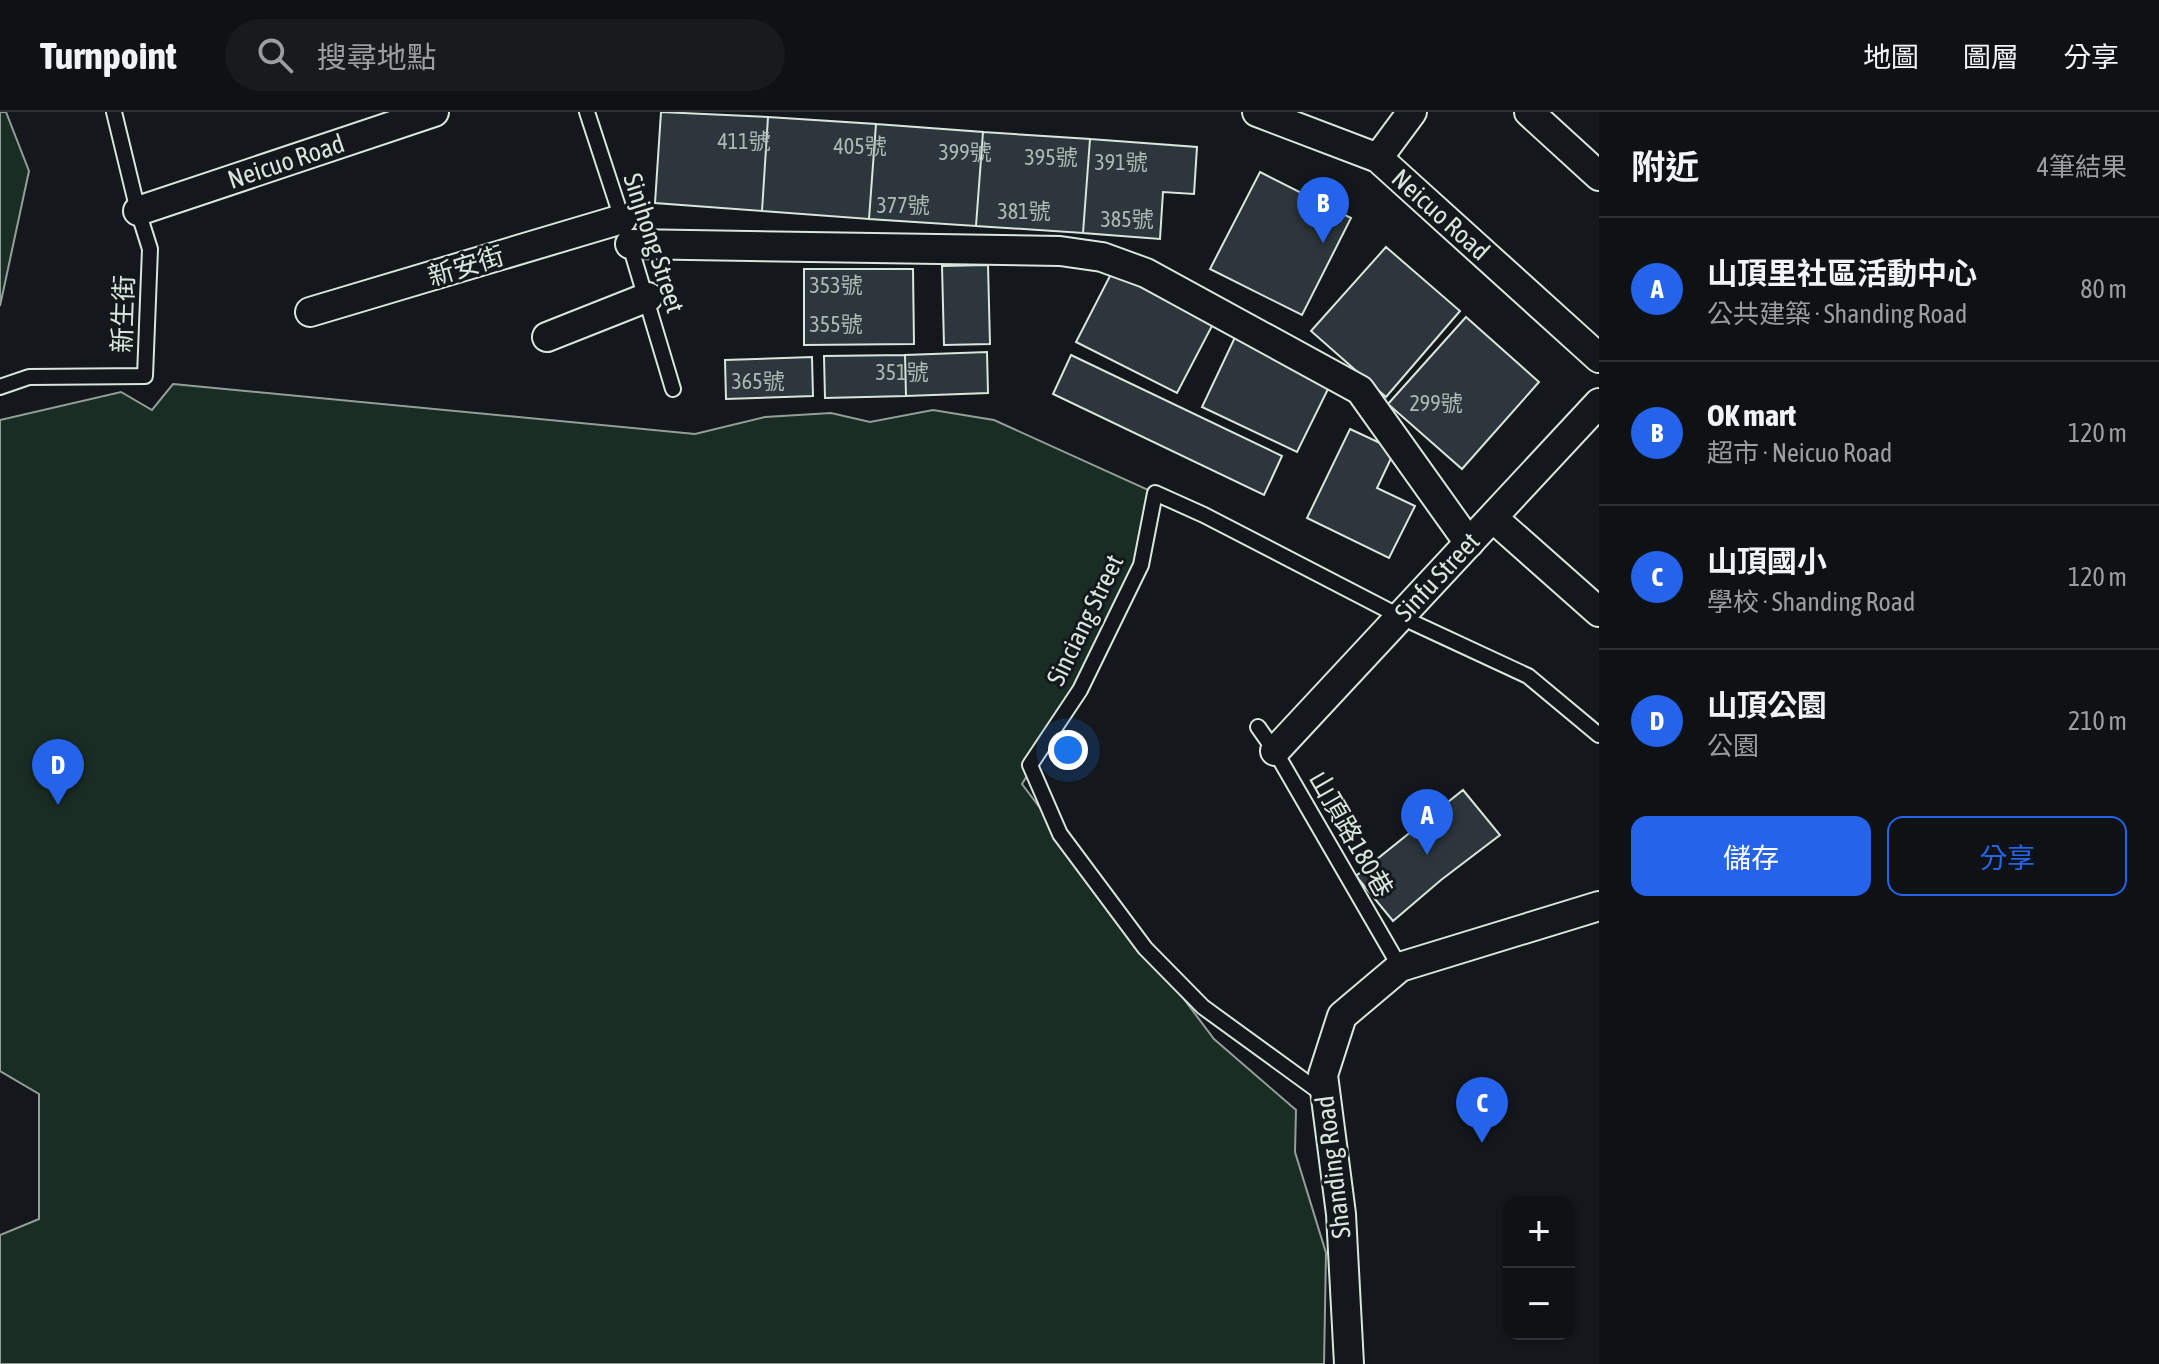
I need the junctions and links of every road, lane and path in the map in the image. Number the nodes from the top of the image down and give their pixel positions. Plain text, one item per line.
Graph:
1 (114, 112) edge
2 (434, 112) edge
3 (587, 112) edge
4 (1257, 112) edge
5 (1412, 112) edge
6 (1529, 112) edge
7 (1378, 158) junction
8 (1599, 176) edge
9 (138, 211) junction
10 (626, 232) junction
11 (648, 297) junction
12 (310, 312) dead end
13 (547, 337) dead end
14 (1599, 358) edge
15 (0, 387) edge
16 (673, 389) dead end
17 (1599, 403) edge
18 (1493, 518) junction
19 (1469, 543) junction
20 (1599, 612) edge
21 (1401, 617) junction
22 (1258, 727) dead end
23 (1599, 735) edge
24 (1275, 751) junction
25 (1599, 906) edge
26 (1400, 967) junction
27 (1325, 1096) junction
28 (1349, 1364) edge

1 - 9 lane, 新生街
2 - 9 street, Neicuo Road
3 - 10 lane, Sinjhong Street
4 - 7 street, Neicuo Road
5 - 7 street
6 - 8 street
7 - 14 street, Neicuo Road
9 - 15 lane, 新生街
10 - 11 lane, Sinjhong Street
10 - 12 street, 新安街
10 - 19 street, 新安街
11 - 13 street
11 - 16 lane, Sinjhong Street
17 - 18 street, Sinfu Street
18 - 19 street, Sinfu Street
18 - 20 street
19 - 21 street, Sinfu Street
21 - 23 lane, Sinciang Street
21 - 24 street, Sinfu Street
21 - 27 lane, Sinciang Street
22 - 24 lane, 山頂路180巷
24 - 26 lane, 山頂路180巷
25 - 26 street, Shanding Road
26 - 27 street, Shanding Road
27 - 28 street, Shanding Road

